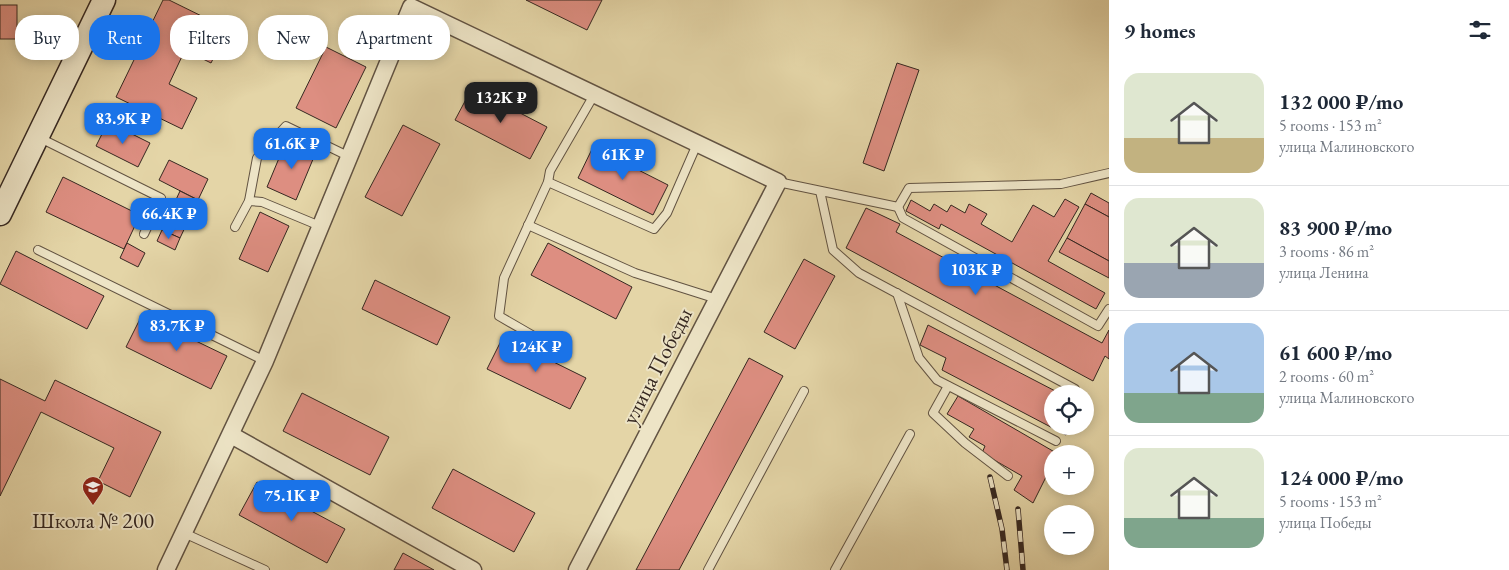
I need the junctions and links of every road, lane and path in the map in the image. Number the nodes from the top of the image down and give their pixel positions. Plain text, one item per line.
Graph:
1 (104, 0) edge
2 (413, 4) edge
3 (594, 95) junction
4 (38, 137) junction
5 (697, 144) junction
6 (350, 157) junction
7 (1109, 173) edge
8 (548, 182) junction
9 (778, 182) junction
10 (820, 191) junction
11 (249, 201) junction
12 (898, 206) junction
13 (0, 214) edge
14 (528, 225) junction
15 (320, 226) junction
16 (235, 227) dead end
17 (144, 234) dead end
18 (38, 250) dead end
19 (896, 293) junction
20 (717, 299) junction
21 (1109, 309) edge
22 (563, 353) dead end
23 (265, 361) junction
24 (1068, 385) edge
25 (948, 386) junction
26 (804, 391) dead end
27 (910, 434) dead end
28 (231, 435) junction
29 (1056, 441) dead end
30 (1008, 476) dead end
31 (184, 533) junction
32 (166, 570) edge
33 (265, 570) edge
34 (474, 570) edge
35 (576, 570) edge
36 (708, 570) edge
37 (834, 570) edge

1 - 4 street
2 - 3 street
2 - 6 street
3 - 5 street
3 - 8 lane
4 - 13 street
4 - 17 lane
5 - 8 lane
5 - 9 street
6 - 11 lane
6 - 15 street
7 - 12 lane
8 - 14 lane
9 - 10 lane
9 - 20 street, улица Победы
10 - 12 lane
10 - 19 lane
11 - 15 lane
11 - 16 lane
12 - 21 lane
14 - 20 lane
14 - 22 lane
15 - 23 street
18 - 23 lane
19 - 24 lane
19 - 25 lane
20 - 35 street, улица Победы
23 - 28 street
25 - 29 lane
25 - 30 lane
26 - 36 lane
27 - 37 lane
28 - 31 street
28 - 34 street
31 - 32 street
31 - 33 lane

